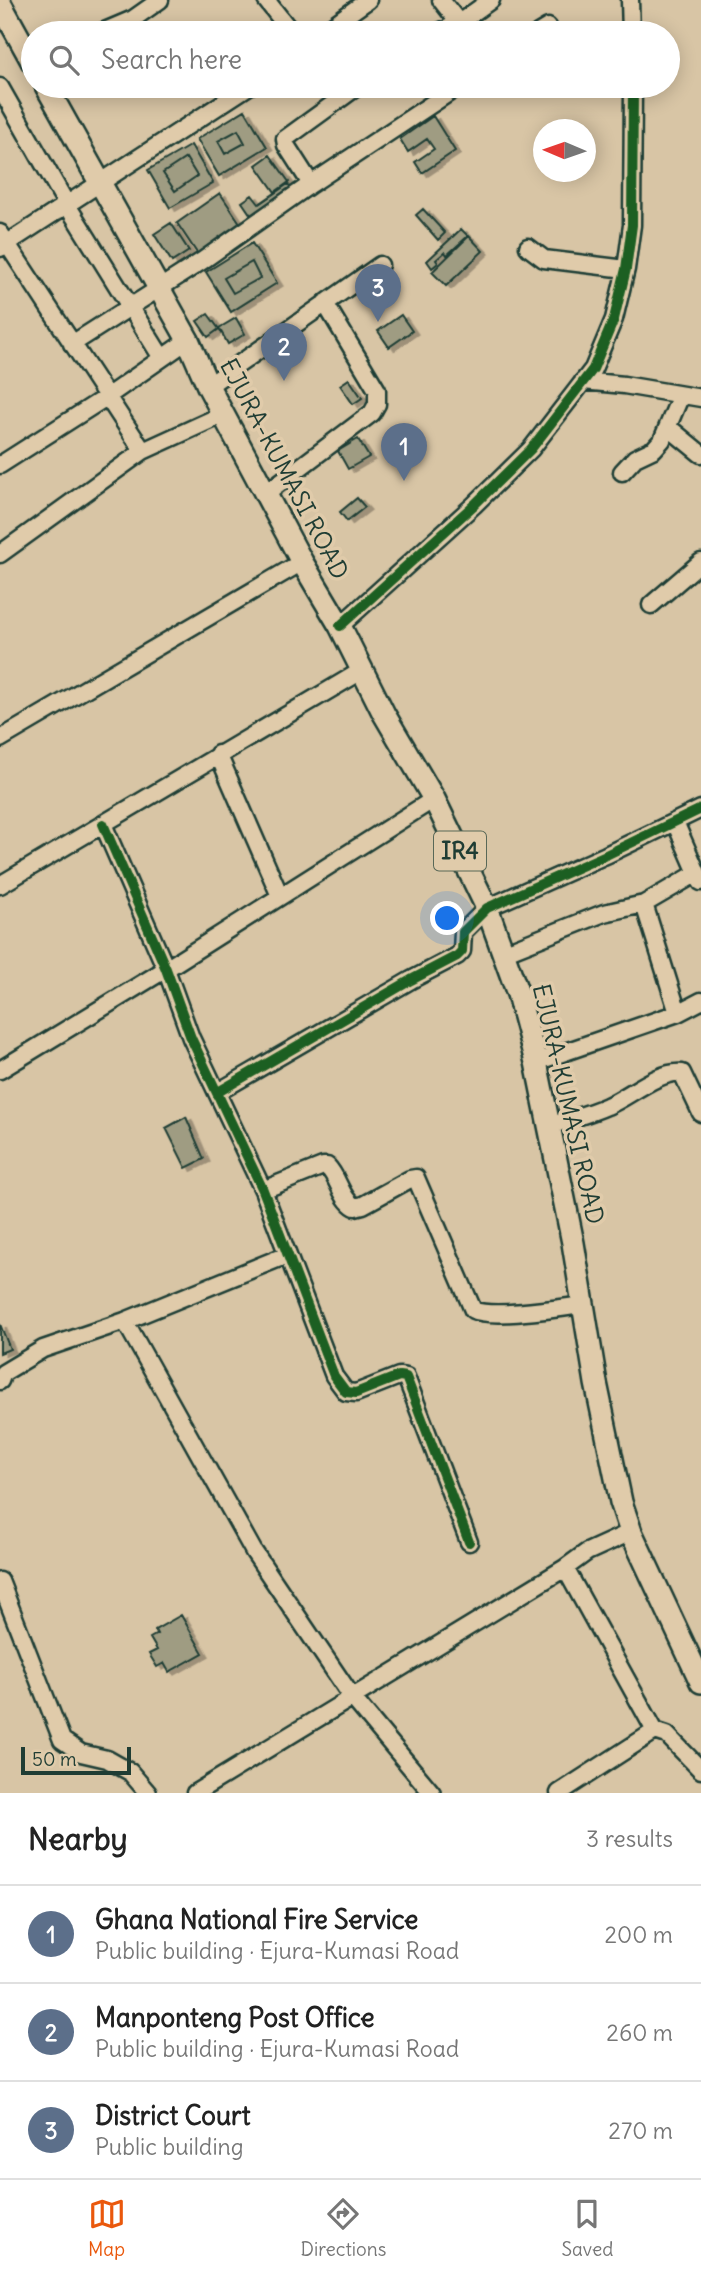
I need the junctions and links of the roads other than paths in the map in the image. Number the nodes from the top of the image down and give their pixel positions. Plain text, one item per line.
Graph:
1 (160, 0) edge
2 (267, 0) edge
3 (368, 0) edge
4 (441, 0) edge
5 (491, 0) edge
6 (630, 0) edge
7 (2, 10) edge
8 (128, 21) edge
9 (283, 21) edge
10 (339, 21) edge
11 (457, 21) edge
12 (462, 21) edge
13 (631, 21) edge
14 (21, 42) edge
15 (0, 87) edge
16 (53, 98) edge
17 (231, 98) edge
18 (341, 98) edge
19 (441, 98) edge
20 (633, 98) edge
21 (102, 183) junction
22 (311, 184) junction
23 (66, 205) junction
24 (2, 241) edge
25 (528, 247) dead end
26 (380, 265) dead end
27 (626, 269) junction
28 (158, 287) junction
29 (325, 303) junction
30 (130, 306) junction
31 (188, 341) junction
32 (72, 344) junction
33 (162, 358) junction
34 (583, 381) junction
35 (208, 387) junction
36 (681, 395) junction
37 (108, 396) junction
38 (701, 398) edge
39 (223, 414) junction
40 (668, 428) junction
41 (144, 451) junction
42 (701, 454) edge
43 (2, 460) edge
44 (622, 472) dead end
45 (266, 493) junction
46 (0, 554) edge
47 (302, 562) junction
48 (701, 562) edge
49 (651, 605) dead end
50 (340, 626) junction
51 (363, 670) junction
52 (0, 739) edge
53 (218, 754) junction
54 (434, 799) junction
55 (701, 809) edge
56 (675, 822) junction
57 (103, 824) junction
58 (699, 877) edge
59 (0, 885) edge
60 (280, 896) junction
61 (644, 904) junction
62 (487, 908) junction
63 (503, 953) junction
64 (166, 969) junction
65 (701, 1001) edge
66 (678, 1013) junction
67 (536, 1062) junction
68 (0, 1070) edge
69 (218, 1092) junction
70 (701, 1113) edge
71 (550, 1126) junction
72 (263, 1190) junction
73 (287, 1255) junction
74 (583, 1305) junction
75 (125, 1321) junction
76 (0, 1381) edge
77 (631, 1532) junction
78 (469, 1542) dead end
79 (565, 1568) junction
80 (0, 1581) edge
81 (701, 1682) edge
82 (352, 1697) junction
83 (655, 1731) junction
84 (701, 1770) edge
85 (148, 1793) edge
86 (195, 1793) edge
87 (432, 1793) edge
88 (559, 1793) edge

1 - 8 street
2 - 9 street
3 - 10 street
4 - 11 street
5 - 12 street
6 - 13 street
7 - 14 main road
15 - 23 street
16 - 21 main road, EJURA-KUMASI ROAD / IR4
17 - 21 street
18 - 22 street
19 - 22 street
20 - 27 street
21 - 23 street
21 - 28 main road, EJURA-KUMASI ROAD / IR4
22 - 28 street
23 - 24 street
23 - 30 street
24 - 32 street
25 - 27 street
26 - 29 street
27 - 34 street
28 - 30 street
28 - 31 main road, EJURA-KUMASI ROAD / IR4
29 - 35 street
29 - 45 street
30 - 32 street
30 - 33 street
31 - 33 street
31 - 35 main road, EJURA-KUMASI ROAD / IR4
32 - 37 street
33 - 37 street
34 - 36 street
34 - 50 street
35 - 39 main road, EJURA-KUMASI ROAD / IR4
36 - 38 street
36 - 40 street
37 - 41 street
37 - 43 street
39 - 41 street
39 - 45 main road, EJURA-KUMASI ROAD / IR4
40 - 42 street
40 - 44 street
41 - 46 street
45 - 47 main road, EJURA-KUMASI ROAD / IR4
47 - 50 main road, EJURA-KUMASI ROAD / IR4
47 - 52 street
48 - 49 street
50 - 51 main road, EJURA-KUMASI ROAD / IR4
51 - 53 street
51 - 54 main road, EJURA-KUMASI ROAD / IR4
53 - 57 street
53 - 60 street
54 - 60 street
54 - 62 main road, EJURA-KUMASI ROAD / IR4
55 - 56 street
56 - 58 street
56 - 62 street
57 - 59 street
57 - 64 street
58 - 61 street
60 - 64 street
61 - 63 street
61 - 66 street
62 - 63 main road, EJURA-KUMASI ROAD / IR4
62 - 69 street
63 - 67 main road, EJURA-KUMASI ROAD / IR4
64 - 68 street
64 - 69 street
65 - 66 street
66 - 67 street
67 - 71 main road, EJURA-KUMASI ROAD / IR4
69 - 72 street
70 - 71 street
71 - 74 main road, EJURA-KUMASI ROAD / IR4
72 - 73 street
72 - 74 street
73 - 75 street
73 - 78 street
74 - 77 main road, EJURA-KUMASI ROAD / IR4
75 - 76 street
75 - 82 street
77 - 79 street
77 - 81 main road, EJURA-KUMASI ROAD / IR4
79 - 82 street
79 - 83 street
80 - 85 street
82 - 86 street
82 - 87 street
83 - 84 street
83 - 88 street

